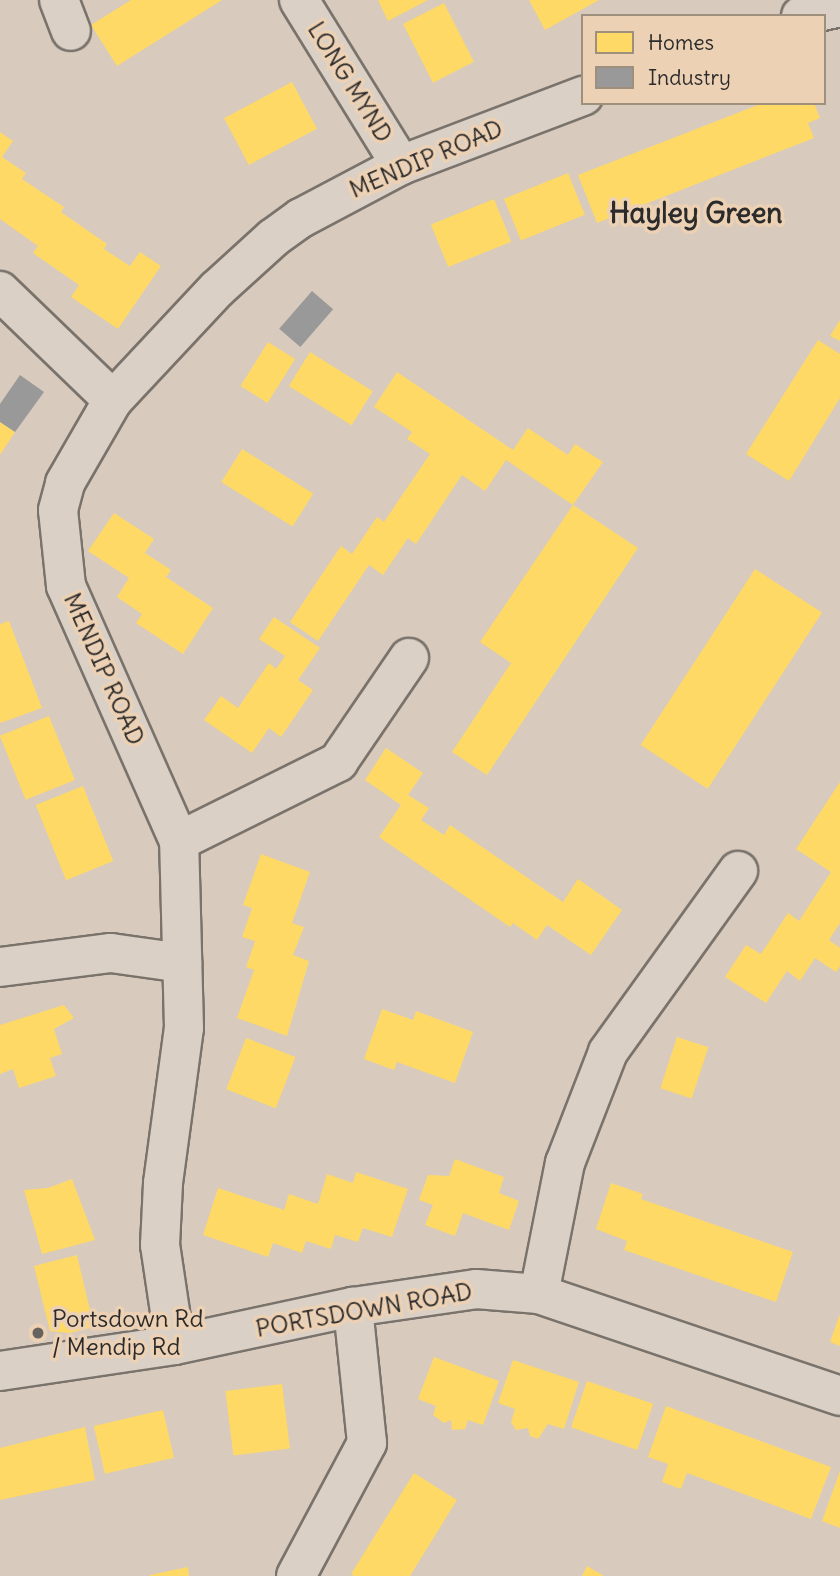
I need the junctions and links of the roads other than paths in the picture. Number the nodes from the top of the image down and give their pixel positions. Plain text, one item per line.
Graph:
1 (299, 0) edge
2 (840, 7) edge
3 (810, 14) edge
4 (581, 97) edge
5 (401, 165) junction
6 (0, 291) edge
7 (113, 400) junction
8 (409, 658) dead end
9 (179, 841) junction
10 (738, 871) dead end
11 (182, 962) junction
12 (0, 967) edge
13 (539, 1294) junction
14 (353, 1307) junction
15 (175, 1345) junction
16 (0, 1371) edge
17 (840, 1396) edge
18 (296, 1576) edge

1 - 5 street, LONG MYND
2 - 3 street
4 - 5 street, MENDIP ROAD
5 - 7 street, MENDIP ROAD
6 - 7 street
7 - 9 street, MENDIP ROAD
8 - 9 street
9 - 11 street, MENDIP ROAD
10 - 13 street
11 - 12 street
11 - 15 street, MENDIP ROAD
13 - 14 street, PORTSDOWN ROAD
13 - 17 street, PORTSDOWN ROAD
14 - 15 street, PORTSDOWN ROAD
14 - 18 street
15 - 16 street, PORTSDOWN ROAD

